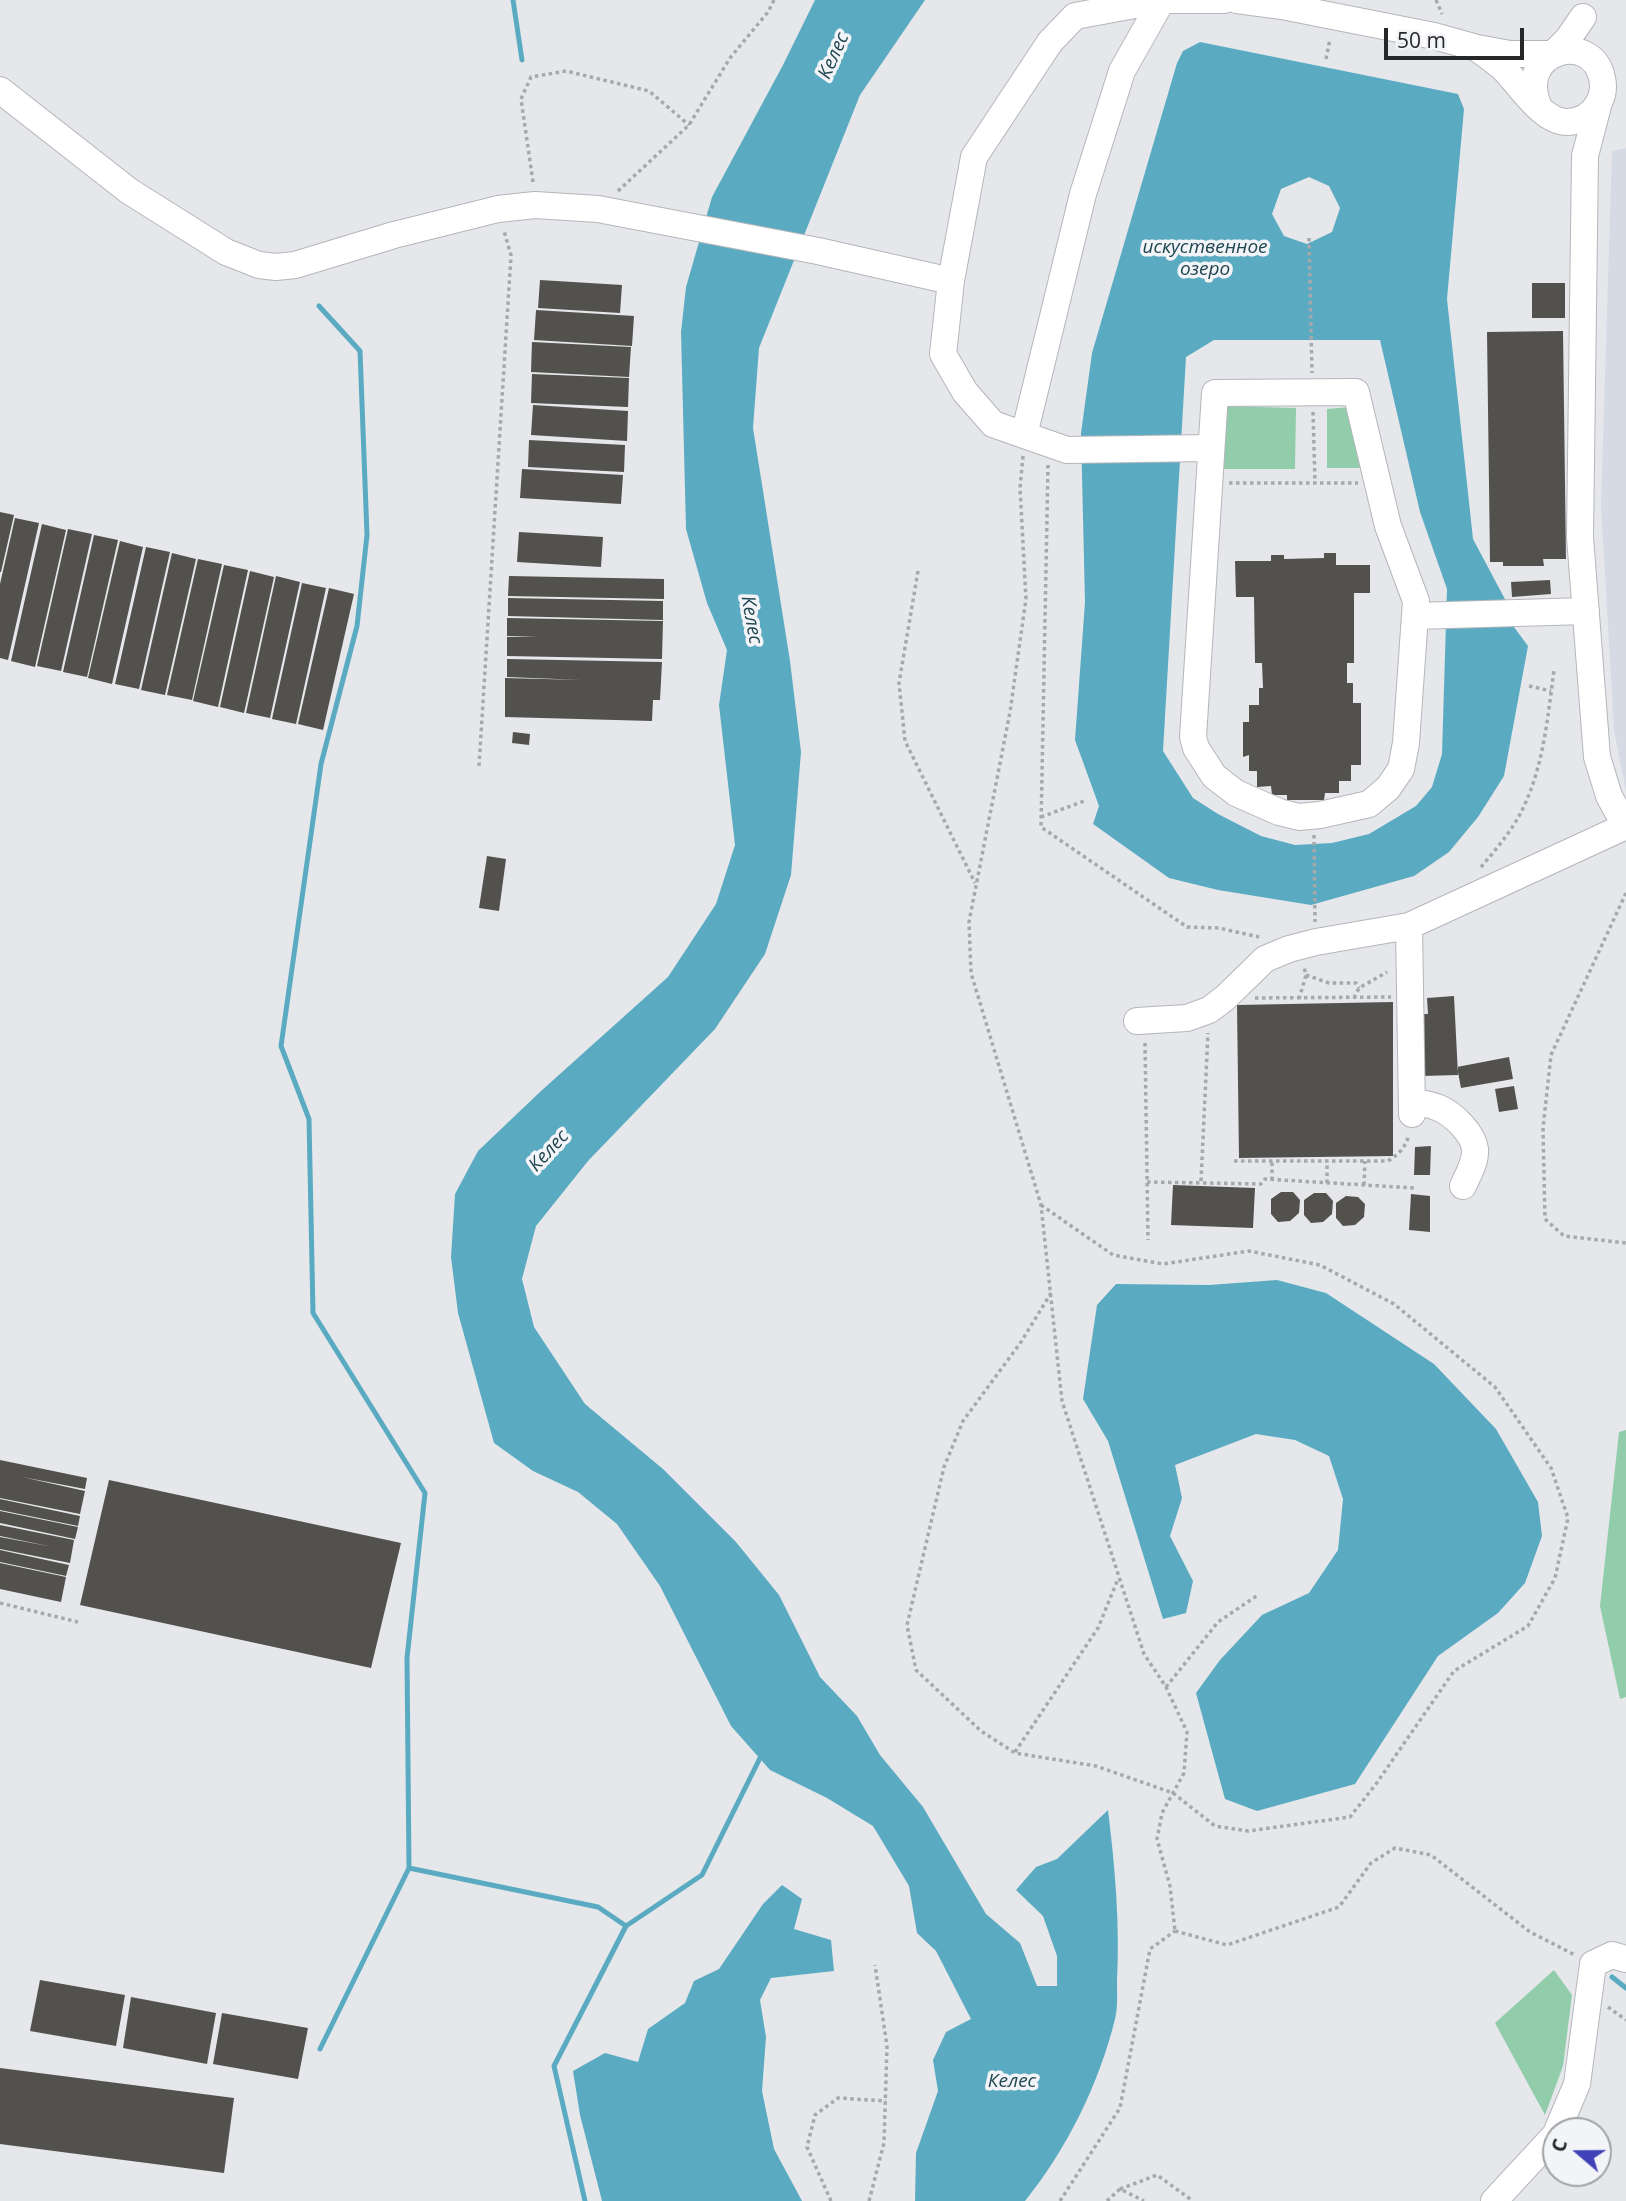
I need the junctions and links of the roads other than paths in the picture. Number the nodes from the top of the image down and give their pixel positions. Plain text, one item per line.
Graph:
1 (1162, 0) edge
2 (1224, 0) edge
3 (1237, 0) edge
4 (1582, 8) edge
5 (1477, 48) junction
6 (1553, 54) junction
7 (1596, 64) junction
8 (0, 90) edge
9 (1598, 106) junction
10 (1541, 110) junction
11 (1585, 156) junction
12 (951, 281) junction
13 (1024, 435) junction
14 (1200, 448) junction
15 (1586, 611) junction
16 (1422, 615) junction
17 (1626, 827) edge
18 (1409, 926) junction
19 (1141, 1021) road end
20 (1463, 1186) dead end
21 (1626, 1959) edge
22 (1564, 2117) edge
23 (1542, 2149) edge
24 (1494, 2201) edge

1 - 2 street
1 - 12 street
1 - 13 street
3 - 5 street
4 - 6 street
4 - 7 street
5 - 6 street
5 - 10 street
6 - 7 street
6 - 10 street
7 - 9 street
8 - 12 street
9 - 10 street
9 - 11 street
10 - 11 street
11 - 15 street
12 - 13 street
13 - 14 street
14 - 16 street
14 - 16 street
15 - 16 street
15 - 17 street
17 - 18 street
18 - 19 street
18 - 20 street
21 - 22 street
23 - 24 street

